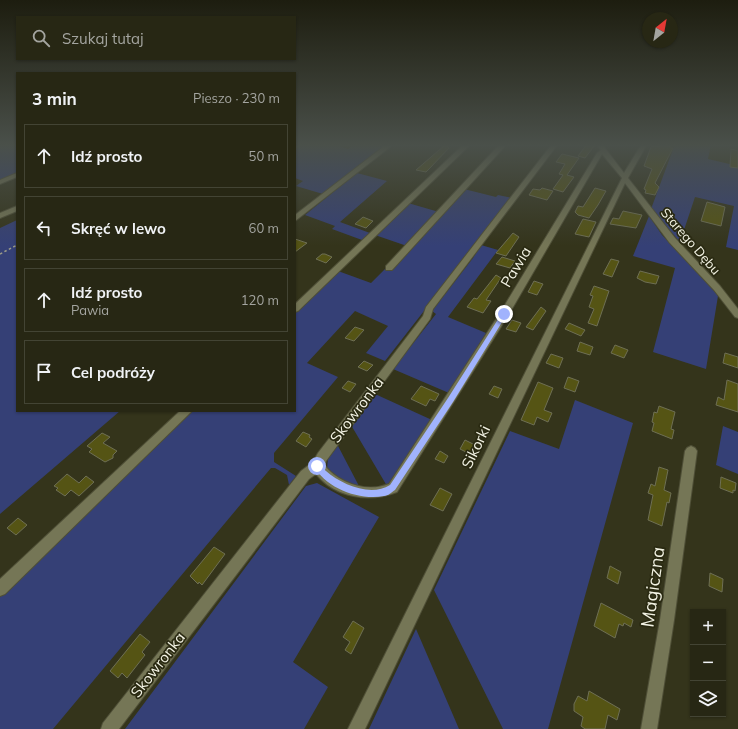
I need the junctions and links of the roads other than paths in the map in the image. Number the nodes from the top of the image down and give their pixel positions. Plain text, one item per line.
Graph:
1 (10, 178) edge
2 (347, 178) edge
3 (432, 178) edge
4 (472, 178) edge
5 (529, 178) edge
6 (585, 178) edge
7 (625, 180) joint
8 (0, 182) edge
9 (16, 208) edge
10 (0, 216) edge
11 (296, 218) edge
12 (389, 268) dead end
13 (296, 308) edge
14 (738, 315) edge
15 (186, 412) edge
16 (691, 451) dead end
17 (317, 466) junction
18 (0, 589) edge
19 (110, 729) edge
20 (356, 729) edge
21 (649, 729) edge

1 - 8 street
2 - 11 street
3 - 13 street
4 - 12 street
5 - 17 street, Skowronka
6 - 17 street, Pawia
7 - 14 street, Starego Dębu
7 - 20 street, Sikorki
9 - 10 street
15 - 18 street
16 - 21 street, Magiczna
17 - 19 street, Skowronka

